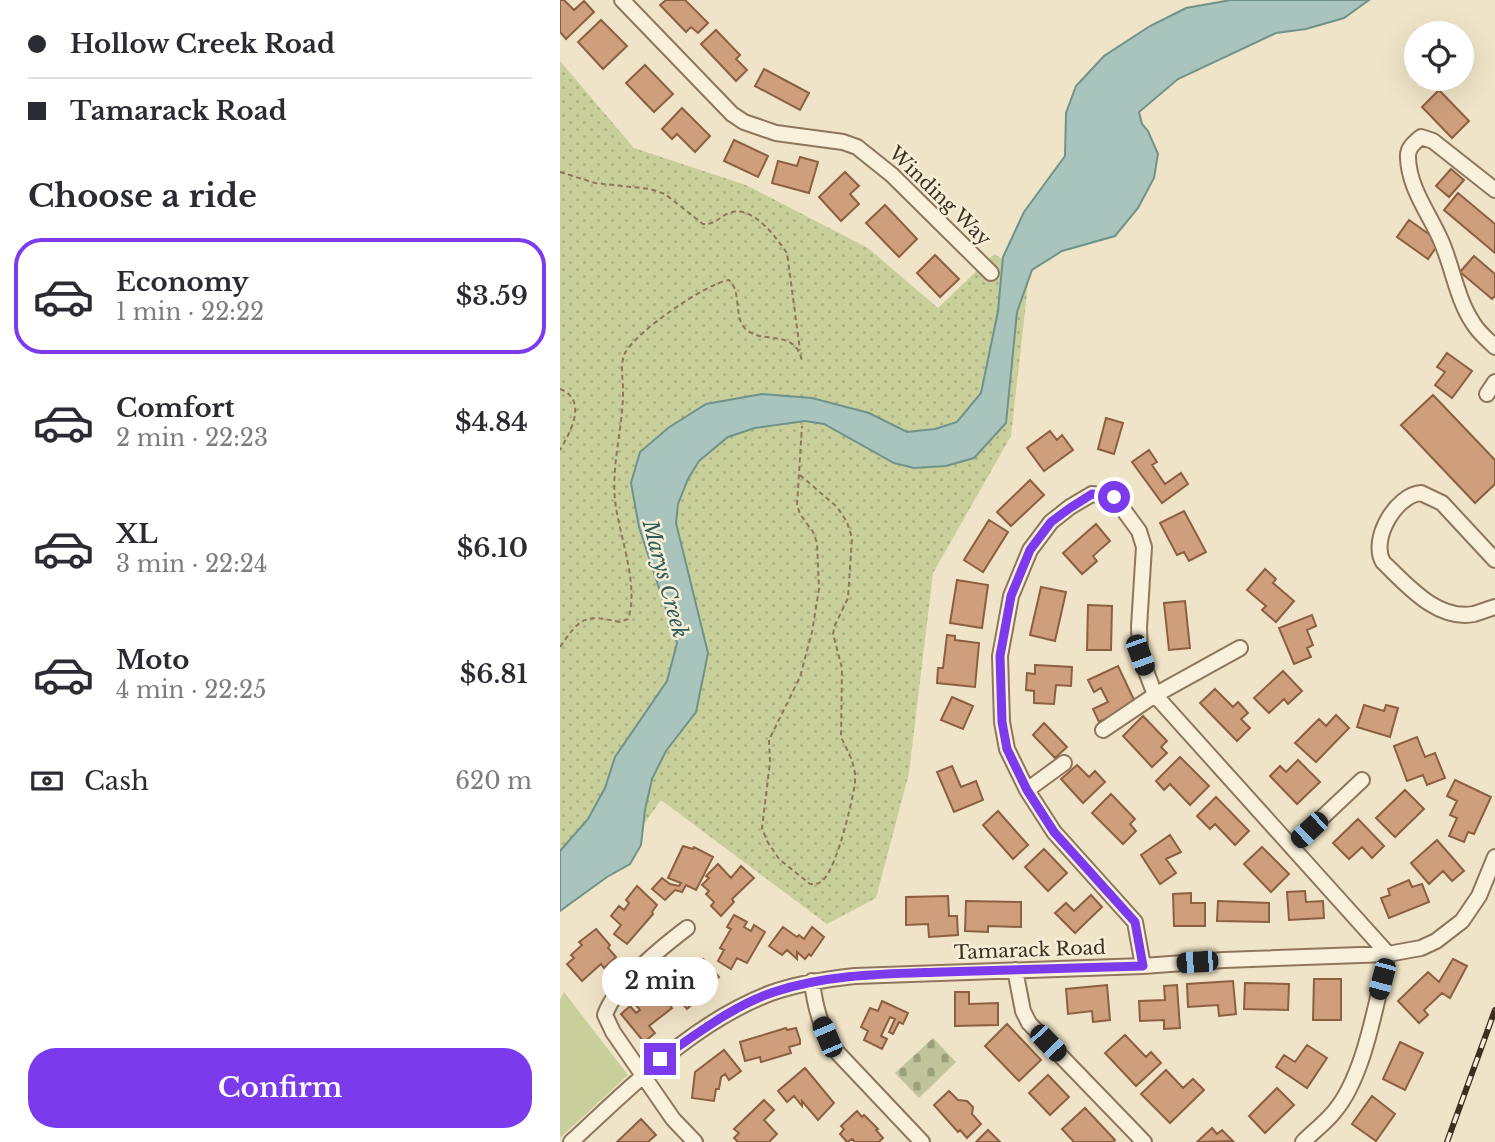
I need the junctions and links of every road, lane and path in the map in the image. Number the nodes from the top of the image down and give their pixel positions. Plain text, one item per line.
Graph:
1 (622, 0) edge
2 (560, 172) edge
3 (1495, 190) edge
4 (991, 273) dead end
5 (1495, 347) edge
6 (800, 350) junction
7 (802, 361) dead end
8 (560, 389) edge
9 (802, 426) dead end
10 (560, 450) edge
11 (800, 475) junction
12 (1495, 560) edge
13 (1495, 607) edge
14 (560, 647) edge
15 (1240, 648) dead end
16 (1155, 695) junction
17 (1103, 730) dead end
18 (1064, 763) dead end
19 (1362, 780) dead end
20 (1027, 790) junction
21 (1292, 846) junction
22 (1495, 857) edge
23 (687, 928) dead end
24 (1388, 954) junction
25 (1143, 966) junction
26 (1015, 970) junction
27 (811, 981) junction
28 (643, 1075) junction
29 (571, 1142) edge
30 (695, 1142) edge
31 (922, 1142) edge
32 (1144, 1142) edge
33 (1303, 1142) edge

1 - 4 street, Winding Way
2 - 6 path
3 - 5 street
6 - 7 path
6 - 14 path
8 - 10 path
9 - 11 path
11 - 11 path
12 - 13 street
15 - 16 street
16 - 17 street
16 - 20 street
16 - 21 street
18 - 20 street
19 - 21 street
20 - 25 street
21 - 24 street
22 - 24 street, Tamarack Road
23 - 28 street
24 - 25 street, Tamarack Road
24 - 33 street
25 - 26 street, Tamarack Road
26 - 27 street, Tamarack Road
26 - 32 street
27 - 28 street, Tamarack Road
27 - 31 street
28 - 29 street, Tamarack Road
28 - 30 street

